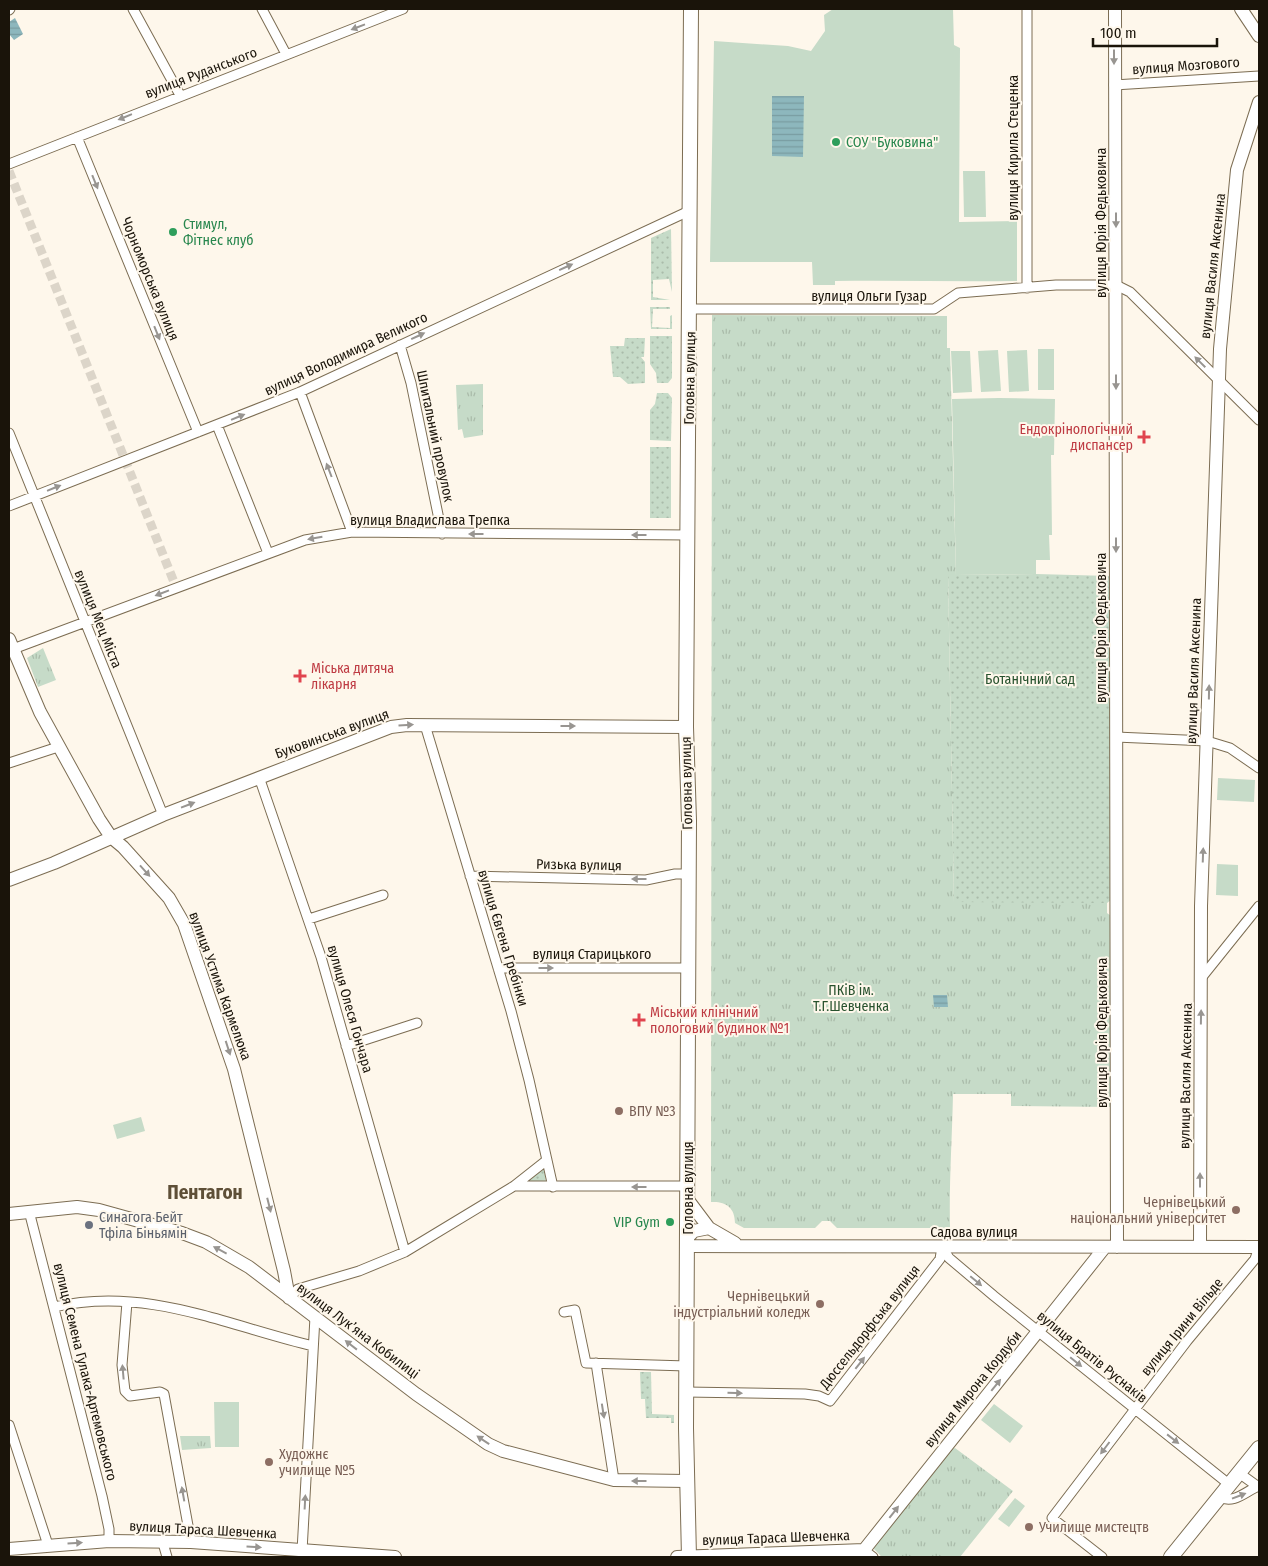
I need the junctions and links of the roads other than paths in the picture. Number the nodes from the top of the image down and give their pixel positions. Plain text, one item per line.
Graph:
1 (132, 9) edge
2 (262, 9) edge
3 (403, 9) edge
4 (691, 9) edge
5 (1027, 9) edge
6 (1115, 9) edge
7 (1242, 9) edge
8 (390, 11) edge
9 (1259, 36) edge
10 (286, 54) junction
11 (1259, 76) edge
12 (1114, 84) junction
13 (180, 95) junction
14 (1259, 102) edge
15 (77, 137) junction
16 (9, 164) edge
17 (689, 211) junction
18 (1116, 285) junction
19 (1026, 288) junction
20 (690, 308) junction
21 (400, 345) junction
22 (1218, 380) junction
23 (300, 392) junction
24 (1259, 420) edge
25 (217, 425) junction
26 (198, 432) junction
27 (9, 433) edge
28 (34, 497) junction
29 (9, 506) edge
30 (352, 532) junction
31 (442, 534) junction
32 (688, 535) junction
33 (268, 553) junction
34 (84, 622) junction
35 (11, 644) edge
36 (425, 726) junction
37 (686, 727) junction
38 (1116, 738) junction
39 (1207, 741) junction
40 (58, 747) junction
41 (9, 763) edge
42 (1259, 768) edge
43 (259, 777) junction
44 (163, 815) junction
45 (111, 837) junction
46 (687, 874) junction
47 (470, 876) junction
48 (9, 880) edge
49 (383, 895) dead end
50 (1259, 906) edge
51 (309, 919) junction
52 (498, 968) junction
53 (686, 968) junction
54 (1202, 977) junction
55 (417, 1023) dead end
56 (346, 1046) junction
57 (547, 1160) junction
58 (514, 1186) junction
59 (553, 1186) junction
60 (688, 1193) junction
61 (29, 1211) junction
62 (9, 1214) edge
63 (709, 1228) junction
64 (688, 1242) junction
65 (742, 1246) junction
66 (1200, 1246) junction
67 (942, 1247) junction
68 (1111, 1247) junction
69 (1259, 1247) edge
70 (405, 1252) junction
71 (289, 1298) junction
72 (127, 1302) junction
73 (54, 1307) junction
74 (564, 1312) dead end
75 (315, 1317) junction
76 (1038, 1332) junction
77 (312, 1346) junction
78 (596, 1363) junction
79 (687, 1366) junction
80 (686, 1392) junction
81 (1134, 1409) junction
82 (9, 1425) edge
83 (1259, 1448) edge
84 (1239, 1474) junction
85 (614, 1480) junction
86 (687, 1481) junction
87 (1230, 1485) junction
88 (1258, 1486) edge
89 (1220, 1497) junction
90 (109, 1541) junction
91 (191, 1542) junction
92 (163, 1543) junction
93 (48, 1545) junction
94 (9, 1550) edge
95 (302, 1551) junction
96 (869, 1554) edge
97 (167, 1557) edge
98 (395, 1557) edge
99 (685, 1557) edge
100 (1102, 1557) edge
101 (1171, 1557) edge

1 - 13 street
2 - 10 street
3 - 8 street, вулиця Руданського
4 - 17 main road, Головна вулиця
5 - 19 street, вулиця Кирила Стеценка
6 -> 12 street, вулиця Юрія Федьковича
7 - 9 street
8 -> 10 street, вулиця Руданського
10 - 13 street, вулиця Руданського
11 - 12 street, вулиця Мозгового
12 -> 18 street, вулиця Юрія Федьковича
13 -> 15 street, вулиця Руданського
14 - 22 street, вулиця Василя Аксенина
15 - 16 street, вулиця Руданського
15 -> 26 street, Чорноморська вулиця
17 - 20 main road, Головна вулиця
21 -> 17 street, вулиця Володимира Великого
18 - 19 street, вулиця Ольги Гузар
22 -> 18 street
18 -> 38 street, вулиця Юрія Федьковича
19 - 20 street, вулиця Ольги Гузар
20 - 32 main road, Головна вулиця
21 - 23 street, вулиця Володимира Великого
21 - 31 street, Шпитальний провулок
22 - 24 street
39 -> 22 street, вулиця Василя Аксенина
25 -> 23 street, вулиця Володимира Великого
30 -> 23 street
25 - 26 street, вулиця Володимира Великого
25 - 33 street
28 -> 26 street, вулиця Володимира Великого
27 - 28 street, вулиця Мец Міста
28 - 29 street, вулиця Володимира Великого
28 - 34 street, вулиця Мец Міста
30 - 31 street, вулиця Владислава Трепка
30 -> 33 street, вулиця Владислава Трепка
32 -> 31 street, вулиця Владислава Трепка
32 - 37 main road, Головна вулиця
33 -> 34 street, вулиця Владислава Трепка
34 - 35 street, вулиця Владислава Трепка
34 - 44 street, вулиця Мец Міста
35 - 40 street, вулиця Устима Кармелюка
36 -> 37 street, Буковинська вулиця
43 -> 36 street, Буковинська вулиця
36 - 47 street, вулиця Євгена Гребінки
37 - 46 main road, Головна вулиця
38 - 39 street
38 - 68 street, вулиця Юрія Федьковича
39 - 42 street
54 -> 39 street, вулиця Василя Аксенина
40 - 41 street
40 - 45 street, вулиця Устима Кармелюка
44 -> 43 street, Буковинська вулиця
43 - 51 street, вулиця Олеся Гончара
44 - 45 street, Буковинська вулиця
45 - 48 street, Буковинська вулиця
45 -> 71 street, вулиця Устима Кармелюка
46 -> 47 street, Ризька вулиця
46 - 53 main road, Головна вулиця
47 - 52 street, вулиця Євгена Гребінки
49 - 51 street
50 - 54 street
51 - 56 street, вулиця Олеся Гончара
52 -> 53 street, вулиця Старицького
52 - 57 street, вулиця Євгена Гребінки
53 - 60 main road, Головна вулиця
66 -> 54 street, вулиця Василя Аксенина
55 - 56 street
56 - 70 street, вулиця Олеся Гончара
57 - 58 street
57 - 59 street, вулиця Євгена Гребінки
58 - 59 street
58 - 70 street
60 -> 59 street
60 - 63 street
60 - 64 main road, Головна вулиця
61 - 62 street, вулиця Лукʼяна Кобилиці
71 -> 61 street, вулиця Лукʼяна Кобилиці
61 - 73 street, вулиця Семена Гулака-Артемовського
63 - 64 street
63 - 65 street
64 - 65 street, Садова вулиця
64 - 79 main road, Головна вулиця
65 - 67 street, Садова вулиця
66 - 68 street, Садова вулиця
66 - 69 street, Садова вулиця
67 - 68 street, Садова вулиця
67 -> 76 street, вулиця Братів Руснаків
80 -> 67 street, Дюссельдорфська вулиця
68 - 76 street, вулиця Мирона Кордуби
69 - 81 street, вулиця Ірини Вільде
70 - 71 street
71 - 75 street, вулиця Лукʼяна Кобилиці
72 - 73 street
72 - 77 street
91 -> 72 street
73 - 90 street, вулиця Семена Гулака-Артемовського
74 - 78 street
75 - 77 street
85 -> 75 street, вулиця Лукʼяна Кобилиці
76 -> 81 street, вулиця Братів Руснаків
96 -> 76 street, вулиця Мирона Кордуби
95 -> 77 street
78 - 79 street
78 -> 85 street
79 - 80 main road, Головна вулиця
80 - 86 main road, Головна вулиця
81 -> 87 street, вулиця Братів Руснаків
81 -> 100 street, вулиця Ірини Вільде
82 - 93 street
83 - 84 main road
84 - 87 main road
84 - 88 street
86 -> 85 street, вулиця Лукʼяна Кобилиці
86 - 99 main road, Головна вулиця
87 - 89 main road
89 -> 88 street
89 - 101 main road
90 - 92 street, вулиця Тараса Шевченка
93 -> 90 street, вулиця Тараса Шевченка
91 - 92 street, вулиця Тараса Шевченка
91 -> 95 street, вулиця Тараса Шевченка
92 - 97 street
93 - 94 street, вулиця Тараса Шевченка
95 - 98 street, вулиця Тараса Шевченка
96 - 99 street, вулиця Тараса Шевченка

